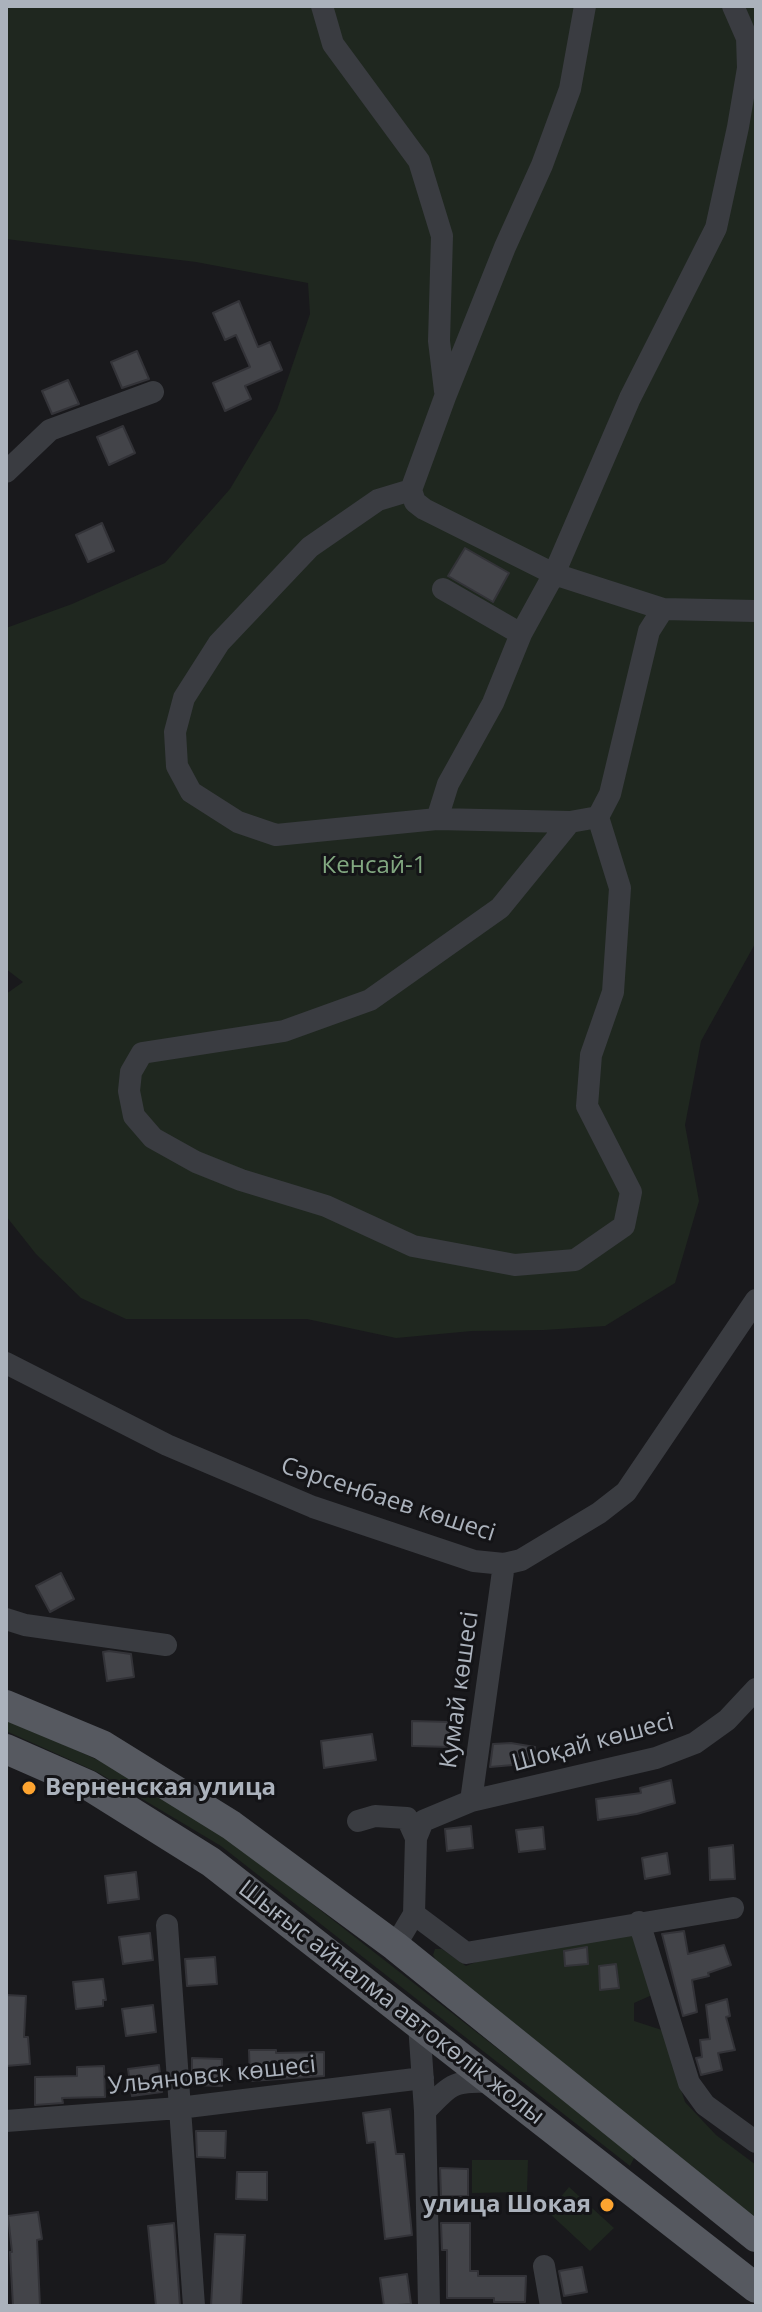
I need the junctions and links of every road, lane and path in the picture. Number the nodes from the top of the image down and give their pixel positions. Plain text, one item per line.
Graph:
1 (322, 6) edge
2 (585, 6) edge
3 (733, 6) edge
4 (153, 392) dead end
5 (445, 397) junction
6 (6, 472) edge
7 (411, 490) junction
8 (554, 574) junction
9 (443, 589) dead end
10 (663, 609) junction
11 (756, 611) edge
12 (521, 634) junction
13 (598, 817) junction
14 (437, 819) junction
15 (570, 822) junction
16 (756, 1300) edge
17 (6, 1363) edge
18 (504, 1564) junction
19 (6, 1619) edge
20 (166, 1645) dead end
21 (756, 1689) edge
22 (6, 1705) edge
23 (6, 1749) edge
24 (471, 1801) junction
25 (358, 1821) dead end
26 (416, 1838) junction
27 (733, 1908) dead end
28 (414, 1914) junction
29 (639, 1922) junction
30 (167, 1925) dead end
31 (395, 1946) junction
32 (419, 2024) junction
33 (423, 2078) junction
34 (496, 2082) junction
35 (179, 2108) junction
36 (425, 2111) junction
37 (6, 2121) edge
38 (756, 2142) edge
39 (756, 2237) edge
40 (544, 2266) dead end
41 (756, 2288) edge
42 (194, 2306) edge
43 (429, 2306) edge
44 (551, 2306) edge

1 - 5 street
2 - 5 street
3 - 8 street
4 - 6 street
5 - 7 street
7 - 8 street
7 - 14 street
8 - 10 street
8 - 12 street
9 - 12 street
10 - 11 street
10 - 13 street
12 - 14 street
13 - 15 street
13 - 15 street
14 - 15 street
16 - 18 street, Сәрсенбаев көшесі
17 - 18 street, Сәрсенбаев көшесі
18 - 24 street, Кумай көшесі
19 - 20 street
21 - 24 street, Шоқай көшесі
22 - 31 main road
23 - 32 main road, Шығыс айналма автокөлік жолы
24 - 26 street, Кумай көшесі
25 - 26 street
26 - 28 street
27 - 29 street
28 - 29 street
28 - 31 street
29 - 38 street
30 - 35 street
31 - 39 main road
32 - 33 street
32 - 34 main road, Шығыс айналма автокөлік жолы
33 - 35 street, Ульяновск көшесі
33 - 36 street
34 - 36 street
34 - 41 main road, Шығыс айналма автокөлік жолы
35 - 37 street, Ульяновск көшесі
35 - 42 street
36 - 43 street
40 - 44 street

